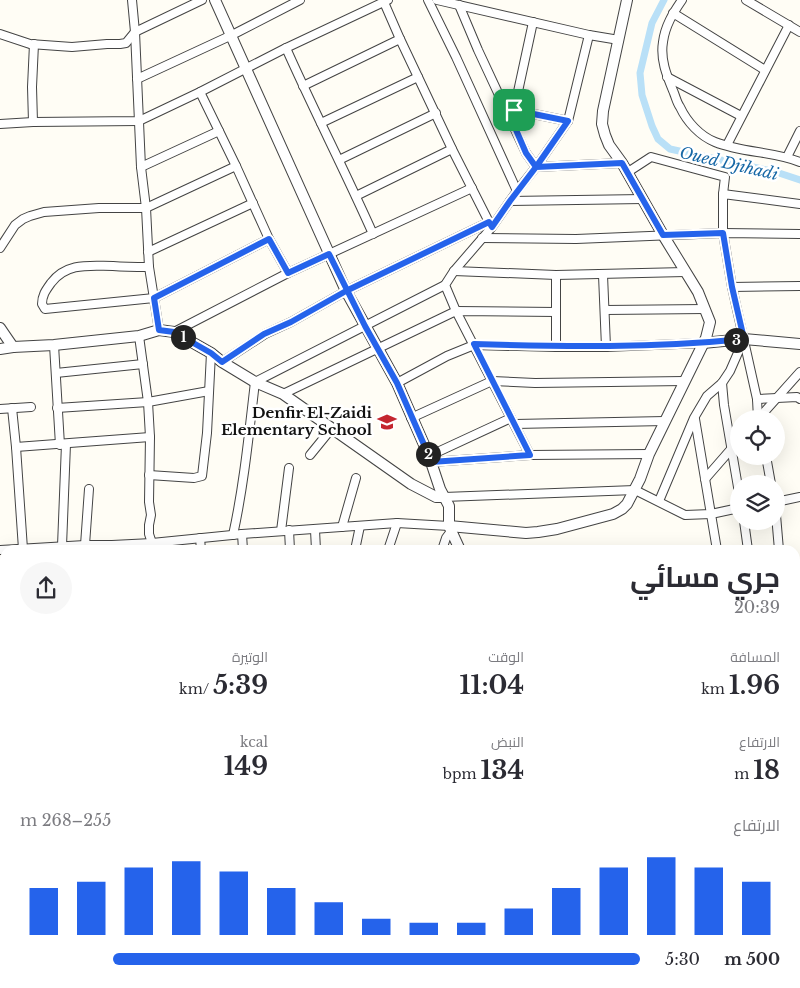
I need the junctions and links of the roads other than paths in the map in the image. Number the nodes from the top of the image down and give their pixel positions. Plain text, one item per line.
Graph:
1 (132, 0) edge
2 (202, 0) edge
3 (215, 0) edge
4 (300, 0) edge
5 (428, 0) edge
6 (437, 0) edge
7 (627, 0) edge
8 (682, 0) edge
9 (746, 0) edge
10 (385, 1) edge
11 (459, 5) junction
12 (673, 13) junction
13 (533, 22) junction
14 (789, 25) junction
15 (135, 32) junction
16 (800, 32) edge
17 (0, 34) edge
18 (232, 35) junction
19 (589, 35) junction
20 (400, 39) junction
21 (619, 40) junction
22 (34, 44) junction
23 (286, 48) junction
24 (246, 68) junction
25 (765, 70) junction
26 (418, 77) junction
27 (667, 77) junction
28 (137, 79) junction
29 (303, 86) junction
30 (200, 92) junction
31 (436, 113) junction
32 (512, 113) junction
33 (741, 116) junction
34 (139, 121) junction
35 (568, 121) junction
36 (33, 122) junction
37 (321, 123) junction
38 (0, 124) edge
39 (219, 131) junction
40 (800, 131) edge
41 (727, 145) junction
42 (452, 149) junction
43 (787, 157) junction
44 (338, 160) junction
45 (800, 162) edge
46 (236, 166) junction
47 (141, 167) junction
48 (536, 167) junction
49 (625, 168) junction
50 (472, 188) junction
51 (517, 191) junction
52 (723, 194) junction
53 (356, 196) junction
54 (643, 199) junction
55 (510, 201) junction
56 (253, 203) junction
57 (800, 204) edge
58 (146, 208) junction
59 (490, 225) junction
60 (723, 233) junction
61 (373, 234) junction
62 (800, 234) edge
63 (663, 235) junction
64 (482, 238) junction
65 (269, 239) junction
66 (0, 248) edge
67 (148, 252) junction
68 (329, 254) junction
69 (149, 267) junction
70 (454, 271) junction
71 (686, 272) junction
72 (288, 273) junction
73 (556, 275) junction
74 (603, 275) junction
75 (445, 285) junction
76 (800, 286) edge
77 (732, 287) junction
78 (346, 291) junction
79 (154, 298) junction
80 (705, 309) junction
81 (605, 310) junction
82 (456, 311) junction
83 (556, 312) junction
84 (365, 326) junction
85 (0, 328) edge
86 (159, 330) junction
87 (174, 332) junction
88 (139, 336) junction
89 (744, 339) junction
90 (703, 343) junction
91 (474, 344) junction
92 (800, 344) edge
93 (54, 345) junction
94 (13, 347) junction
95 (556, 347) junction
96 (606, 347) junction
97 (377, 348) junction
98 (0, 349) edge
99 (211, 353) junction
100 (222, 362) junction
101 (143, 364) junction
102 (800, 372) edge
103 (56, 373) junction
104 (492, 381) junction
105 (684, 381) junction
106 (255, 382) junction
107 (397, 383) junction
108 (722, 383) junction
109 (209, 391) junction
110 (283, 394) junction
111 (778, 397) junction
112 (757, 398) junction
113 (800, 399) edge
114 (148, 402) junction
115 (31, 407) dead end
116 (12, 408) junction
117 (57, 408) junction
118 (0, 409) edge
119 (758, 410) edge
120 (766, 410) edge
121 (411, 418) junction
122 (694, 418) junction
123 (513, 421) junction
124 (665, 422) junction
125 (332, 428) junction
126 (150, 438) junction
127 (730, 443) edge
128 (63, 444) junction
129 (16, 447) junction
130 (730, 450) edge
131 (649, 454) junction
132 (310, 455) dead end
133 (530, 455) junction
134 (430, 459) junction
135 (289, 468) dead end
136 (149, 475) junction
137 (356, 478) dead end
138 (705, 478) junction
139 (89, 489) dead end
140 (635, 490) junction
141 (444, 497) junction
142 (800, 497) edge
143 (785, 500) edge
144 (659, 501) junction
145 (730, 510) edge
146 (712, 514) junction
147 (397, 523) junction
148 (360, 526) junction
149 (342, 527) junction
150 (450, 528) junction
151 (315, 530) junction
152 (745, 530) edge
153 (777, 530) edge
154 (285, 531) junction
155 (242, 534) junction
156 (233, 535) junction
157 (200, 538) junction
158 (85, 544) junction
159 (22, 545) edge
160 (62, 545) edge
161 (74, 545) edge
162 (92, 545) edge
163 (152, 545) edge
164 (163, 545) edge
165 (200, 545) edge
166 (243, 545) edge
167 (289, 545) edge
168 (316, 545) edge
169 (356, 545) edge
170 (390, 545) edge
171 (444, 545) edge
172 (458, 545) edge
173 (716, 545) edge
174 (747, 545) edge
175 (779, 545) edge

1 - 15 street
2 - 15 street
3 - 18 street
4 - 18 street
5 - 51 street
6 - 11 street
7 - 21 street
8 - 12 street
9 - 14 street
10 - 20 street
10 - 23 street
11 - 13 street
11 - 32 street
12 - 25 street
12 - 27 street
13 - 19 street
13 - 32 street
14 - 16 street
14 - 25 street
15 - 22 street
15 - 28 street
17 - 22 street
18 - 24 street
18 - 28 street
19 - 21 street
19 - 35 street
20 - 26 street
20 - 29 street
21 - 49 street
22 - 36 street
23 - 24 street
23 - 29 street
24 - 30 street
24 - 68 street
25 - 33 street
26 - 31 street
26 - 37 street
27 - 33 street
27 - 41 street
28 - 34 street
29 - 37 street
30 - 34 street
30 - 39 street
31 - 42 street
31 - 44 street
32 - 35 street
32 - 48 street
33 - 41 street
34 - 36 street
34 - 47 street
35 - 48 street
36 - 38 street
37 - 44 street
39 - 46 street
39 - 47 street
40 - 43 street
41 - 43 street
42 - 50 street
42 - 53 street
43 - 45 street
44 - 53 street
46 - 56 street
46 - 58 street
47 - 58 street
48 - 49 street
48 - 51 street
49 - 52 street
49 - 54 street
50 - 59 street
50 - 61 street
51 - 55 street
52 - 57 street
52 - 60 street
53 - 61 street
54 - 55 street
54 - 63 street
55 - 59 street
56 - 65 street
56 - 67 street
58 - 66 street
58 - 67 street
59 - 64 street
59 - 78 street
60 - 62 street
60 - 63 street
60 - 77 street
61 - 68 street
63 - 64 street
63 - 71 street
64 - 70 street
65 - 72 street
65 - 79 street
67 - 69 street
68 - 72 street
68 - 78 street
69 - 79 street
69 - 79 street
70 - 73 street
70 - 75 street
71 - 74 street
71 - 80 street
72 - 87 street
73 - 74 street
73 - 83 street
74 - 81 street
75 - 82 street
75 - 84 street
76 - 77 street
77 - 89 street
78 - 84 street
78 - 100 street
79 - 86 street
80 - 81 street
80 - 90 street
81 - 96 street
82 - 83 street
82 - 91 street
82 - 97 street
83 - 95 street
84 - 97 street
84 - 106 street
85 - 94 street
86 - 87 street
86 - 88 street
87 - 99 street
88 - 93 street
88 - 101 street
89 - 90 street
89 - 92 street
89 - 108 street
89 - 112 street
90 - 96 street
90 - 105 street
91 - 95 street
91 - 104 street
91 - 107 street
93 - 94 street
93 - 103 street
94 - 98 street
95 - 96 street
97 - 107 street
97 - 110 street
99 - 100 street
99 - 109 street
100 - 106 street
101 - 103 street
101 - 114 street
102 - 111 street
103 - 117 street
104 - 105 street
104 - 121 street
104 - 123 street
105 - 124 street
106 - 110 street
106 - 156 street
107 - 121 street
108 - 122 street
108 - 127 street
109 - 114 street
109 - 136 street
110 - 125 street
111 - 112 street
111 - 113 street
111 - 120 street
112 - 119 street
114 - 117 street
114 - 126 street
115 - 116 street
116 - 118 street
116 - 129 street
117 - 128 street
121 - 134 street
122 - 138 street
122 - 144 street
123 - 124 street
123 - 133 street
123 - 134 street
124 - 131 street
125 - 132 street
125 - 141 street
126 - 128 street
126 - 136 street
128 - 129 street
128 - 160 street
129 - 159 street
130 - 138 street
131 - 133 street
131 - 140 street
133 - 134 street
134 - 141 street
135 - 154 street
136 - 163 street
137 - 149 street
138 - 146 street
139 - 158 street
140 - 141 street
140 - 144 street
140 - 150 street
141 - 150 street
142 - 143 street
144 - 146 street
145 - 146 street
146 - 173 street
147 - 148 street
147 - 150 street
147 - 170 street
148 - 149 street
148 - 169 street
149 - 151 street
150 - 171 street
150 - 172 street
151 - 154 street
151 - 168 street
152 - 174 street
153 - 175 street
154 - 155 street
154 - 167 street
155 - 156 street
155 - 166 street
156 - 157 street
157 - 164 street
157 - 165 street
158 - 161 street
158 - 162 street

